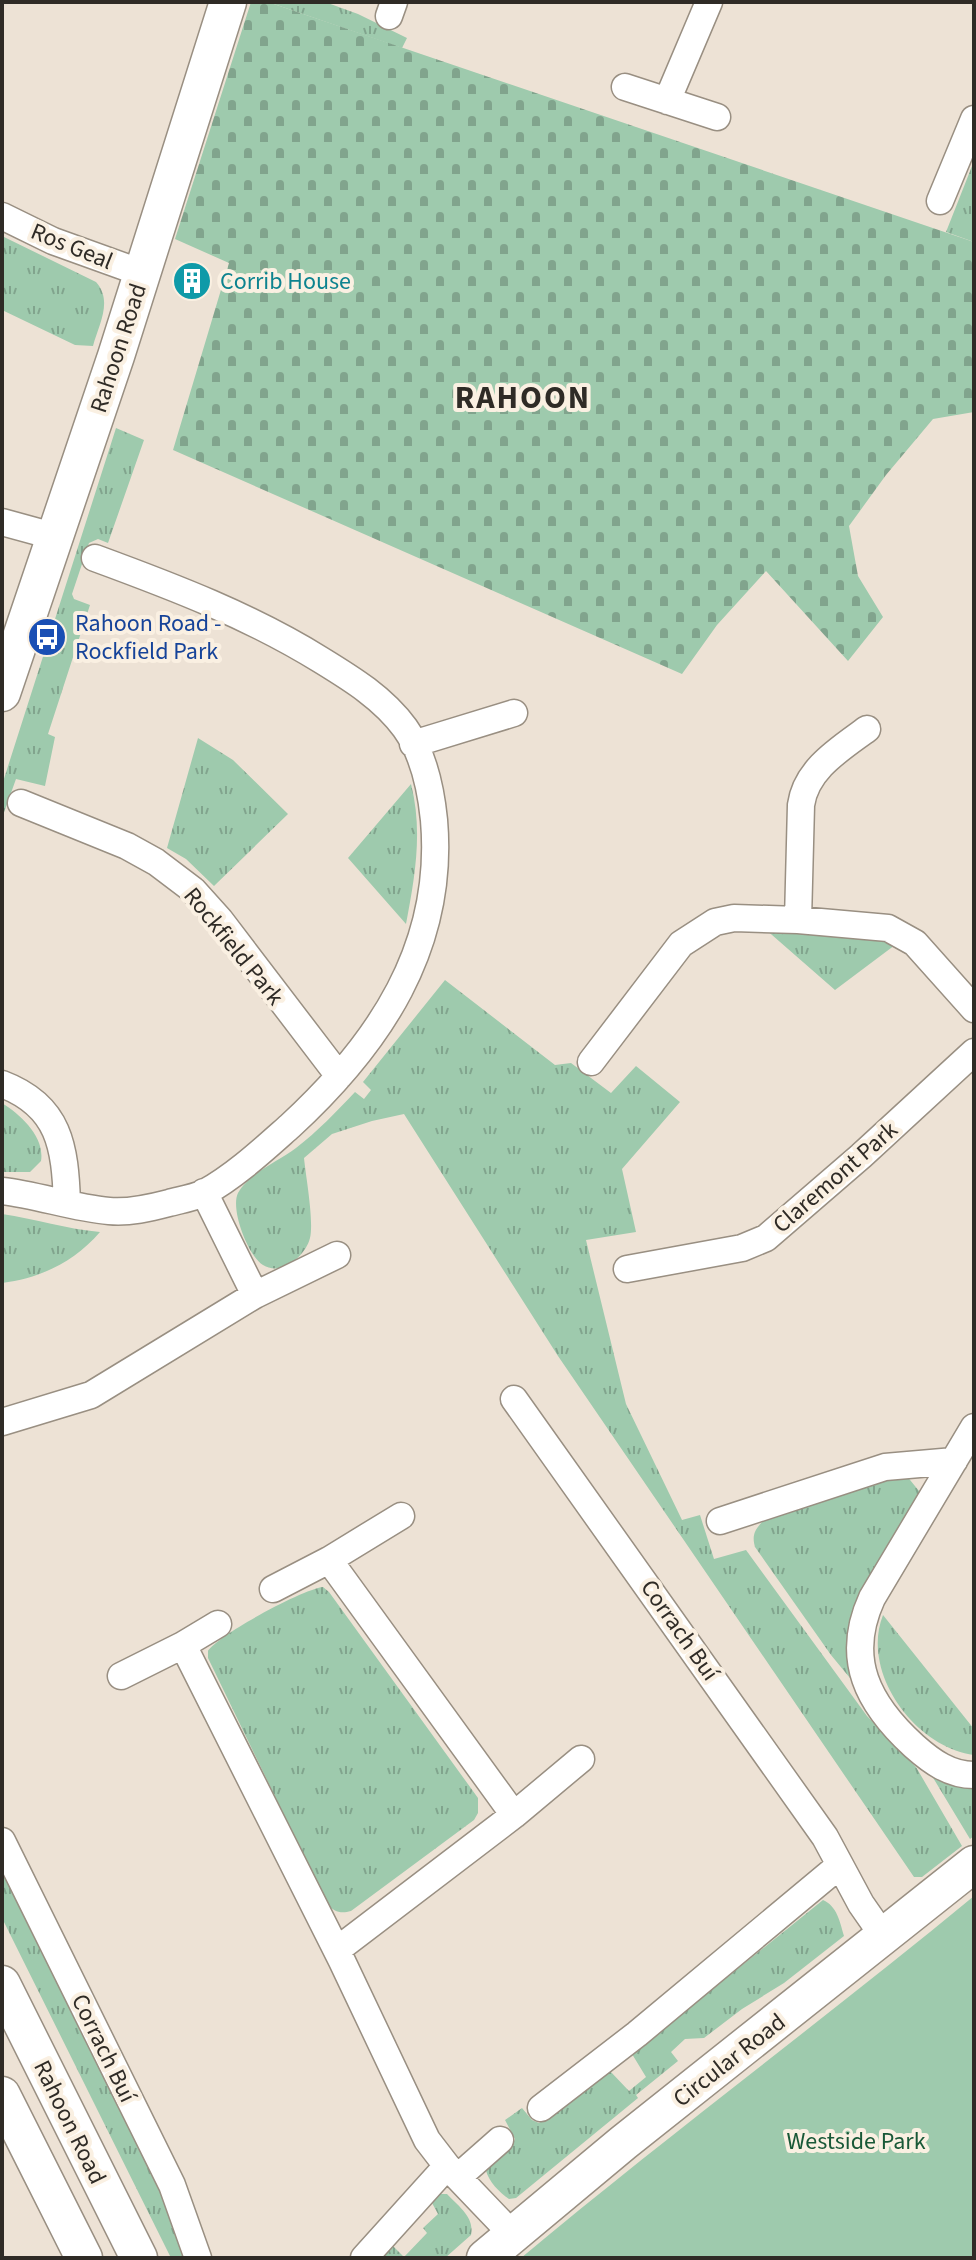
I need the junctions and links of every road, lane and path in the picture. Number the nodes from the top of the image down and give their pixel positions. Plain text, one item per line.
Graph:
1 (228, 2) edge
2 (709, 2) edge
3 (625, 87) dead end
4 (667, 101) junction
5 (717, 117) dead end
6 (974, 119) edge
7 (940, 201) dead end
8 (2, 216) edge
9 (142, 273) junction
10 (2, 522) edge
11 (53, 536) junction
12 (95, 558) dead end
13 (2, 693) edge
14 (514, 713) dead end
15 (867, 729) dead end
16 (413, 744) junction
17 (21, 803) dead end
18 (798, 920) junction
19 (974, 1009) edge
20 (974, 1052) edge
21 (591, 1062) dead end
22 (339, 1076) junction
23 (2, 1084) edge
24 (2, 1191) edge
25 (204, 1192) junction
26 (67, 1203) junction
27 (337, 1255) dead end
28 (627, 1269) dead end
29 (255, 1295) junction
30 (514, 1399) dead end
31 (2, 1422) edge
32 (974, 1427) edge
33 (954, 1461) junction
34 (401, 1516) dead end
35 (720, 1521) dead end
36 (329, 1560) junction
37 (273, 1589) dead end
38 (218, 1624) dead end
39 (183, 1645) junction
40 (121, 1676) dead end
41 (581, 1759) dead end
42 (974, 1775) edge
43 (514, 1815) junction
44 (2, 1841) edge
45 (974, 1864) edge
46 (840, 1865) junction
47 (884, 1937) junction
48 (337, 1950) junction
49 (2, 1984) edge
50 (2, 2095) edge
51 (541, 2108) dead end
52 (500, 2140) dead end
53 (453, 2171) junction
54 (512, 2234) junction
55 (84, 2258) edge
56 (139, 2258) edge
57 (198, 2258) edge
58 (364, 2258) edge
59 (485, 2258) edge

1 - 9 street, Rahoon Road
2 - 4 street
3 - 4 street
4 - 5 street
6 - 7 street
8 - 9 street, Ros Geal
9 - 11 street, Rahoon Road
10 - 11 street
11 - 13 street, Rahoon Road
12 - 16 street
14 - 16 street
15 - 18 street
16 - 22 street
17 - 22 street, Rockfield Park
18 - 19 street
18 - 21 street
20 - 28 street, Claremont Park
22 - 25 street
23 - 26 street
24 - 26 street
25 - 26 street
25 - 29 street
27 - 29 street
29 - 31 street
30 - 46 street, Corrach Buí
32 - 33 street
33 - 35 street
33 - 42 street
34 - 36 street
36 - 37 street
36 - 43 street
38 - 39 street
39 - 40 street
39 - 48 street
41 - 43 street
43 - 48 street
44 - 57 street, Corrach Buí
45 - 47 street, Circular Road
46 - 47 street, Corrach Buí
46 - 51 street
47 - 54 street, Circular Road
48 - 53 street
49 - 56 street, Rahoon Road
50 - 55 street, Rahoon Road
52 - 53 street
53 - 54 street
53 - 58 street
54 - 59 street, Circular Road

